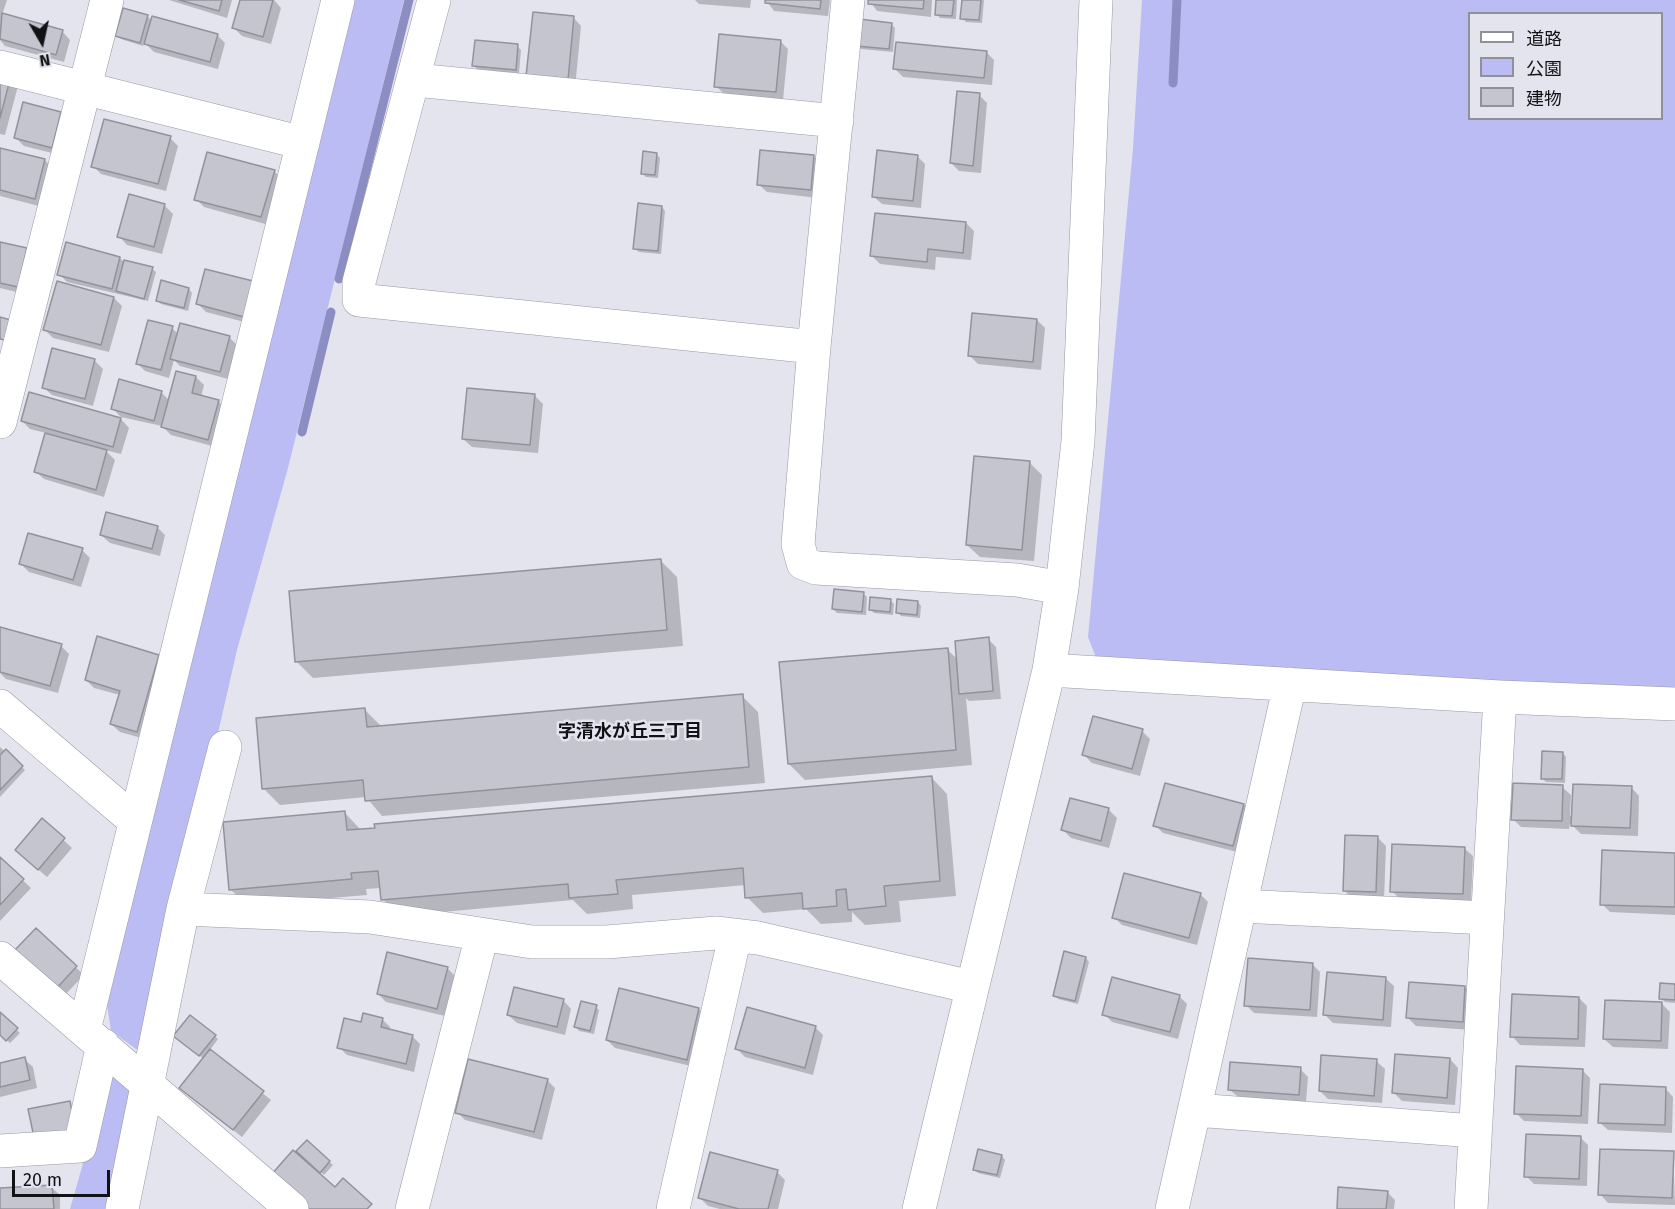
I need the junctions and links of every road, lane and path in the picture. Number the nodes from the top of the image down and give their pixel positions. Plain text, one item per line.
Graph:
1 (107, 0) edge
2 (338, 0) edge
3 (434, 0) edge
4 (848, 0) edge
5 (1096, 0) edge
6 (0, 67) edge
7 (415, 80) junction
8 (86, 87) junction
9 (837, 121) junction
10 (303, 143) junction
11 (814, 347) junction
12 (0, 422) edge
13 (1062, 588) junction
14 (1049, 670) junction
15 (1290, 684) junction
16 (1500, 697) junction
17 (1675, 704) edge
18 (0, 706) edge
19 (225, 747) dead end
20 (135, 822) junction
21 (1240, 906) junction
22 (183, 909) junction
23 (1487, 918) junction
24 (482, 935) junction
25 (735, 936) junction
26 (0, 958) edge
27 (972, 987) junction
28 (94, 1038) junction
29 (147, 1084) junction
30 (1195, 1110) junction
31 (1475, 1131) junction
32 (0, 1151) edge
33 (122, 1209) edge
34 (292, 1209) edge
35 (412, 1209) edge
36 (674, 1209) edge
37 (919, 1209) edge
38 (1172, 1209) edge
39 (1470, 1209) edge

1 - 8 street
2 - 10 street
3 - 7 street
4 - 9 street
5 - 13 street
6 - 8 street
7 - 9 street
7 - 11 street
8 - 10 street
8 - 12 street
9 - 11 street
10 - 20 street
11 - 13 street
13 - 14 street
14 - 15 street
14 - 27 street
15 - 16 street
15 - 21 street
16 - 17 street
16 - 23 street
18 - 20 street
19 - 22 street
20 - 28 street
21 - 23 street
21 - 30 street
22 - 24 street
22 - 29 street
23 - 31 street
24 - 25 street
24 - 35 street
25 - 27 street
25 - 36 street
26 - 28 street
27 - 37 street
28 - 29 street
28 - 32 street
29 - 33 street
29 - 34 street
30 - 31 street
30 - 38 street
31 - 39 street

